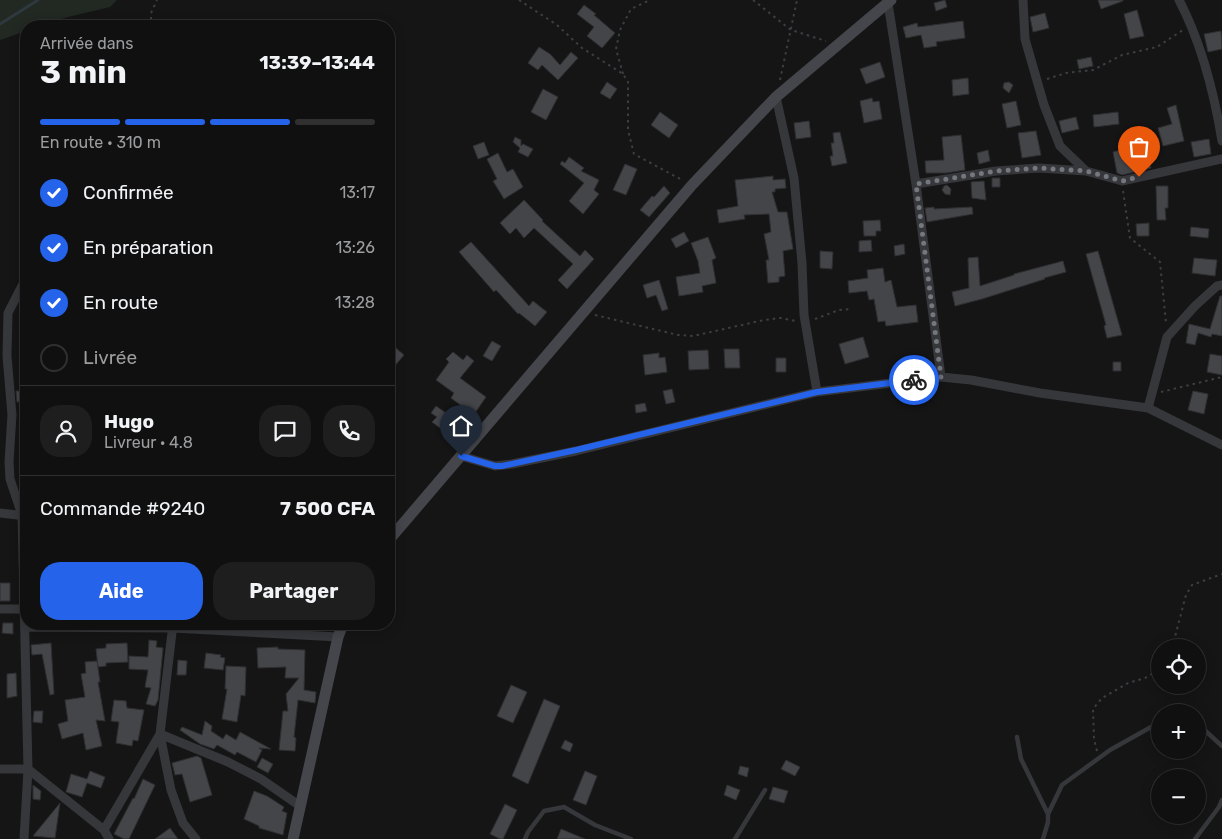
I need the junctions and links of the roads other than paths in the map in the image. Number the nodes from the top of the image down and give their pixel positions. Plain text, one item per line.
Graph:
1 (1023, 0) edge
2 (1179, 0) edge
3 (890, 2) edge
4 (776, 97) junction
5 (1222, 141) edge
6 (1222, 158) edge
7 (1086, 171) junction
8 (916, 184) junction
9 (1222, 285) edge
10 (20, 290) edge
11 (941, 377) junction
12 (817, 392) junction
13 (1148, 408) junction
14 (1222, 445) edge
15 (461, 456) junction
16 (20, 505) edge
17 (0, 513) edge
18 (20, 516) edge
19 (395, 533) edge
20 (0, 609) edge
21 (20, 609) edge
22 (25, 630) edge
23 (173, 630) edge
24 (233, 630) edge
25 (341, 630) edge
26 (338, 637) junction
27 (1151, 727) edge
28 (1206, 731) edge
29 (160, 734) junction
30 (1017, 737) dead end
31 (1222, 746) edge
32 (0, 769) edge
33 (28, 769) junction
34 (765, 790) dead end
35 (1222, 800) edge
36 (300, 806) junction
37 (1048, 814) junction
38 (104, 830) junction
39 (24, 839) edge
40 (109, 839) edge
41 (196, 839) edge
42 (293, 839) edge
43 (526, 839) edge
44 (631, 839) edge
45 (735, 839) edge
46 (1043, 839) edge
47 (1196, 839) edge

1 - 7 street
2 - 5 street
3 - 4 main road
3 - 8 street
4 - 12 street
4 - 15 main road
6 - 7 street
7 - 8 street
8 - 11 street
9 - 13 street
10 - 16 street
11 - 12 street
11 - 13 street
12 - 15 street
13 - 14 street
15 - 19 main road
17 - 18 street
20 - 21 street
22 - 33 street
23 - 29 street
24 - 26 street
25 - 26 main road
26 - 36 main road
27 - 37 lane
28 - 31 lane
29 - 36 street
29 - 38 street
29 - 41 street
30 - 37 lane
32 - 33 street
33 - 38 street
33 - 39 street
34 - 45 lane
35 - 47 lane
36 - 42 main road
37 - 46 lane
38 - 40 street
43 - 44 lane

